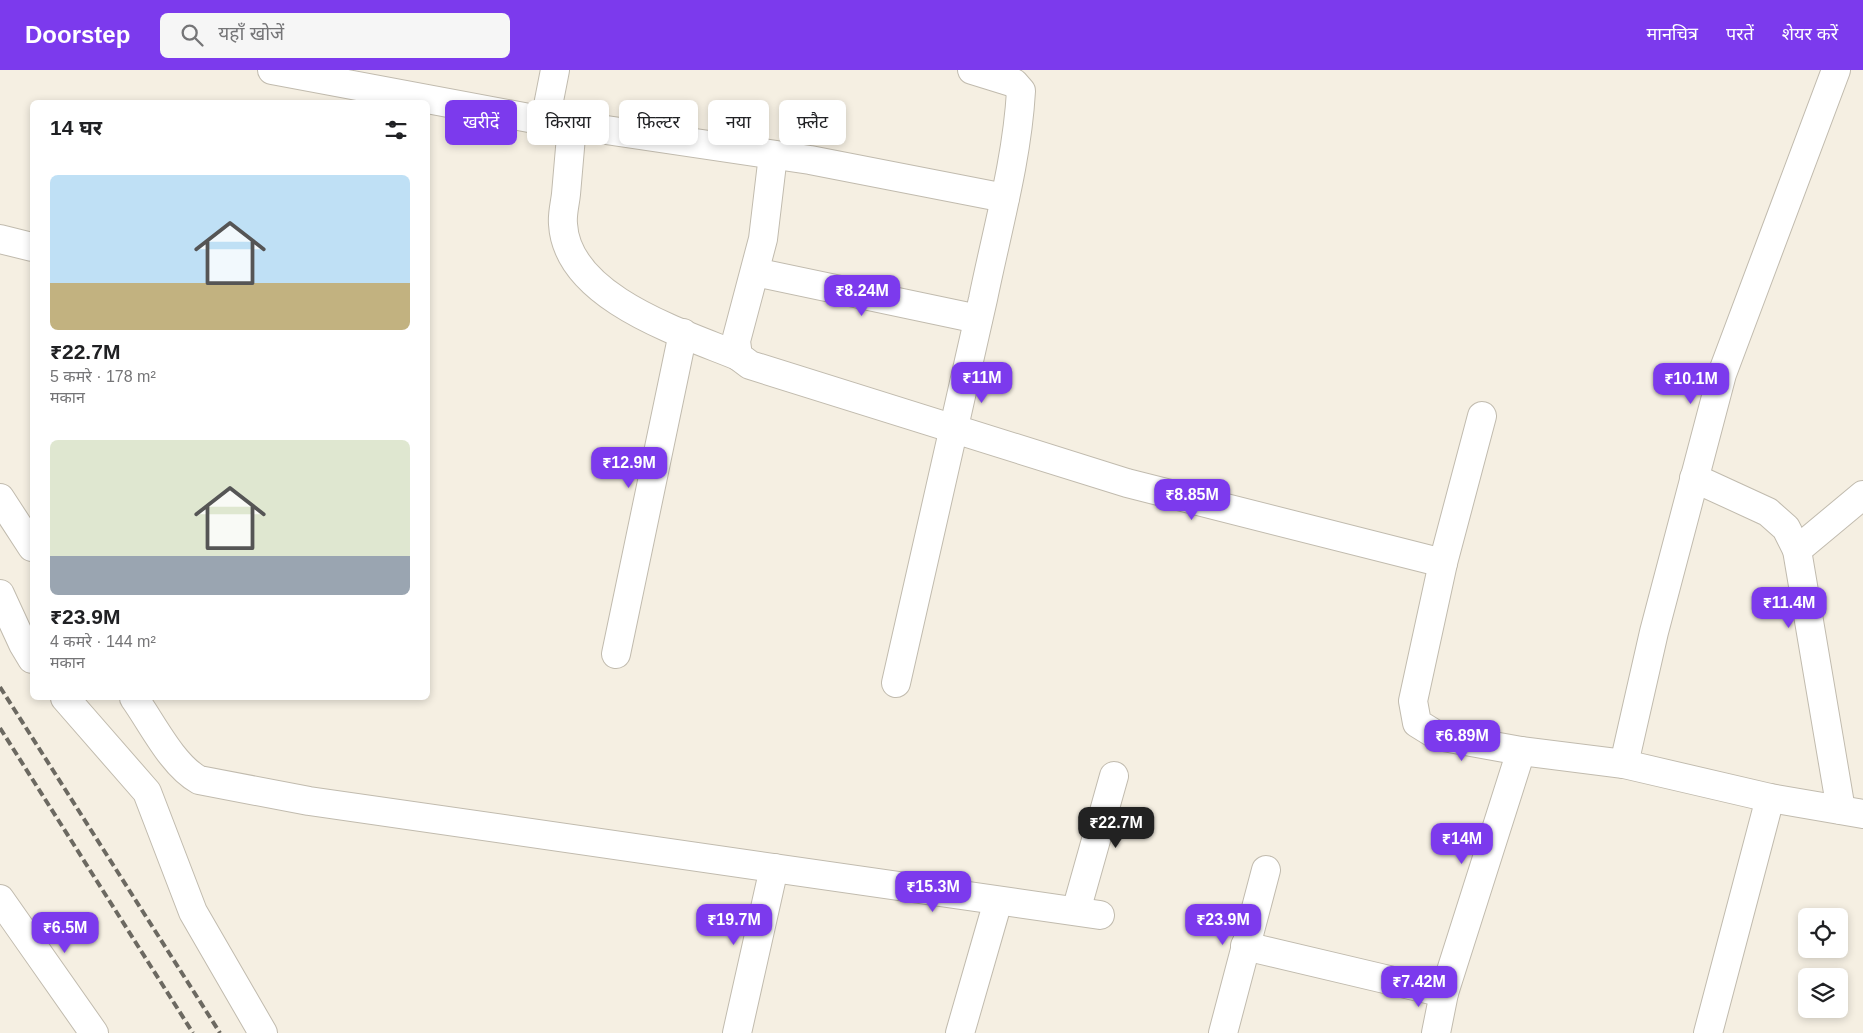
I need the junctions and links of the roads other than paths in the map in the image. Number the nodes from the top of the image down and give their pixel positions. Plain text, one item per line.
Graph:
1 (272, 70) edge
2 (555, 70) edge
3 (972, 70) edge
4 (1836, 70) edge
5 (557, 100) edge
6 (527, 117) edge
7 (609, 131) edge
8 (559, 145) edge
9 (773, 155) junction
10 (1005, 198) junction
11 (0, 240) edge
12 (30, 246) edge
13 (755, 272) junction
14 (978, 319) junction
15 (683, 333) junction
16 (738, 356) junction
17 (1482, 416) dead end
18 (955, 428) junction
19 (1694, 478) junction
20 (1863, 495) edge
21 (0, 498) edge
22 (30, 544) edge
23 (1797, 550) junction
24 (1443, 563) junction
25 (0, 594) edge
26 (616, 654) dead end
27 (30, 656) edge
28 (896, 683) dead end
29 (67, 700) edge
30 (135, 700) edge
31 (1521, 750) junction
32 (1624, 764) junction
33 (1114, 776) dead end
34 (1770, 798) junction
35 (1852, 812) edge
36 (774, 868) junction
37 (1266, 870) dead end
38 (0, 899) edge
39 (998, 901) junction
40 (1245, 946) junction
41 (1444, 992) junction
42 (94, 1033) edge
43 (263, 1033) edge
44 (737, 1033) edge
45 (960, 1033) edge
46 (1222, 1033) edge
47 (1436, 1033) edge
48 (1708, 1033) edge

1 - 6 street
2 - 5 street
3 - 10 street
4 - 19 street
7 - 9 street
8 - 15 street
9 - 10 street
9 - 13 street
10 - 14 street
11 - 12 street
13 - 14 street
13 - 16 street
14 - 18 street
15 - 16 street
15 - 26 street
16 - 18 street
17 - 24 street
18 - 24 street
18 - 28 street
19 - 23 street
19 - 32 street
20 - 23 street
21 - 22 street
23 - 35 street
24 - 31 street
25 - 27 street
29 - 43 street
30 - 36 street
31 - 32 street
31 - 41 street
32 - 34 street
33 - 39 street
34 - 35 street
34 - 48 street
36 - 39 street
36 - 44 street
37 - 40 street
38 - 42 street
39 - 45 street
40 - 41 street
40 - 46 street
41 - 47 street

